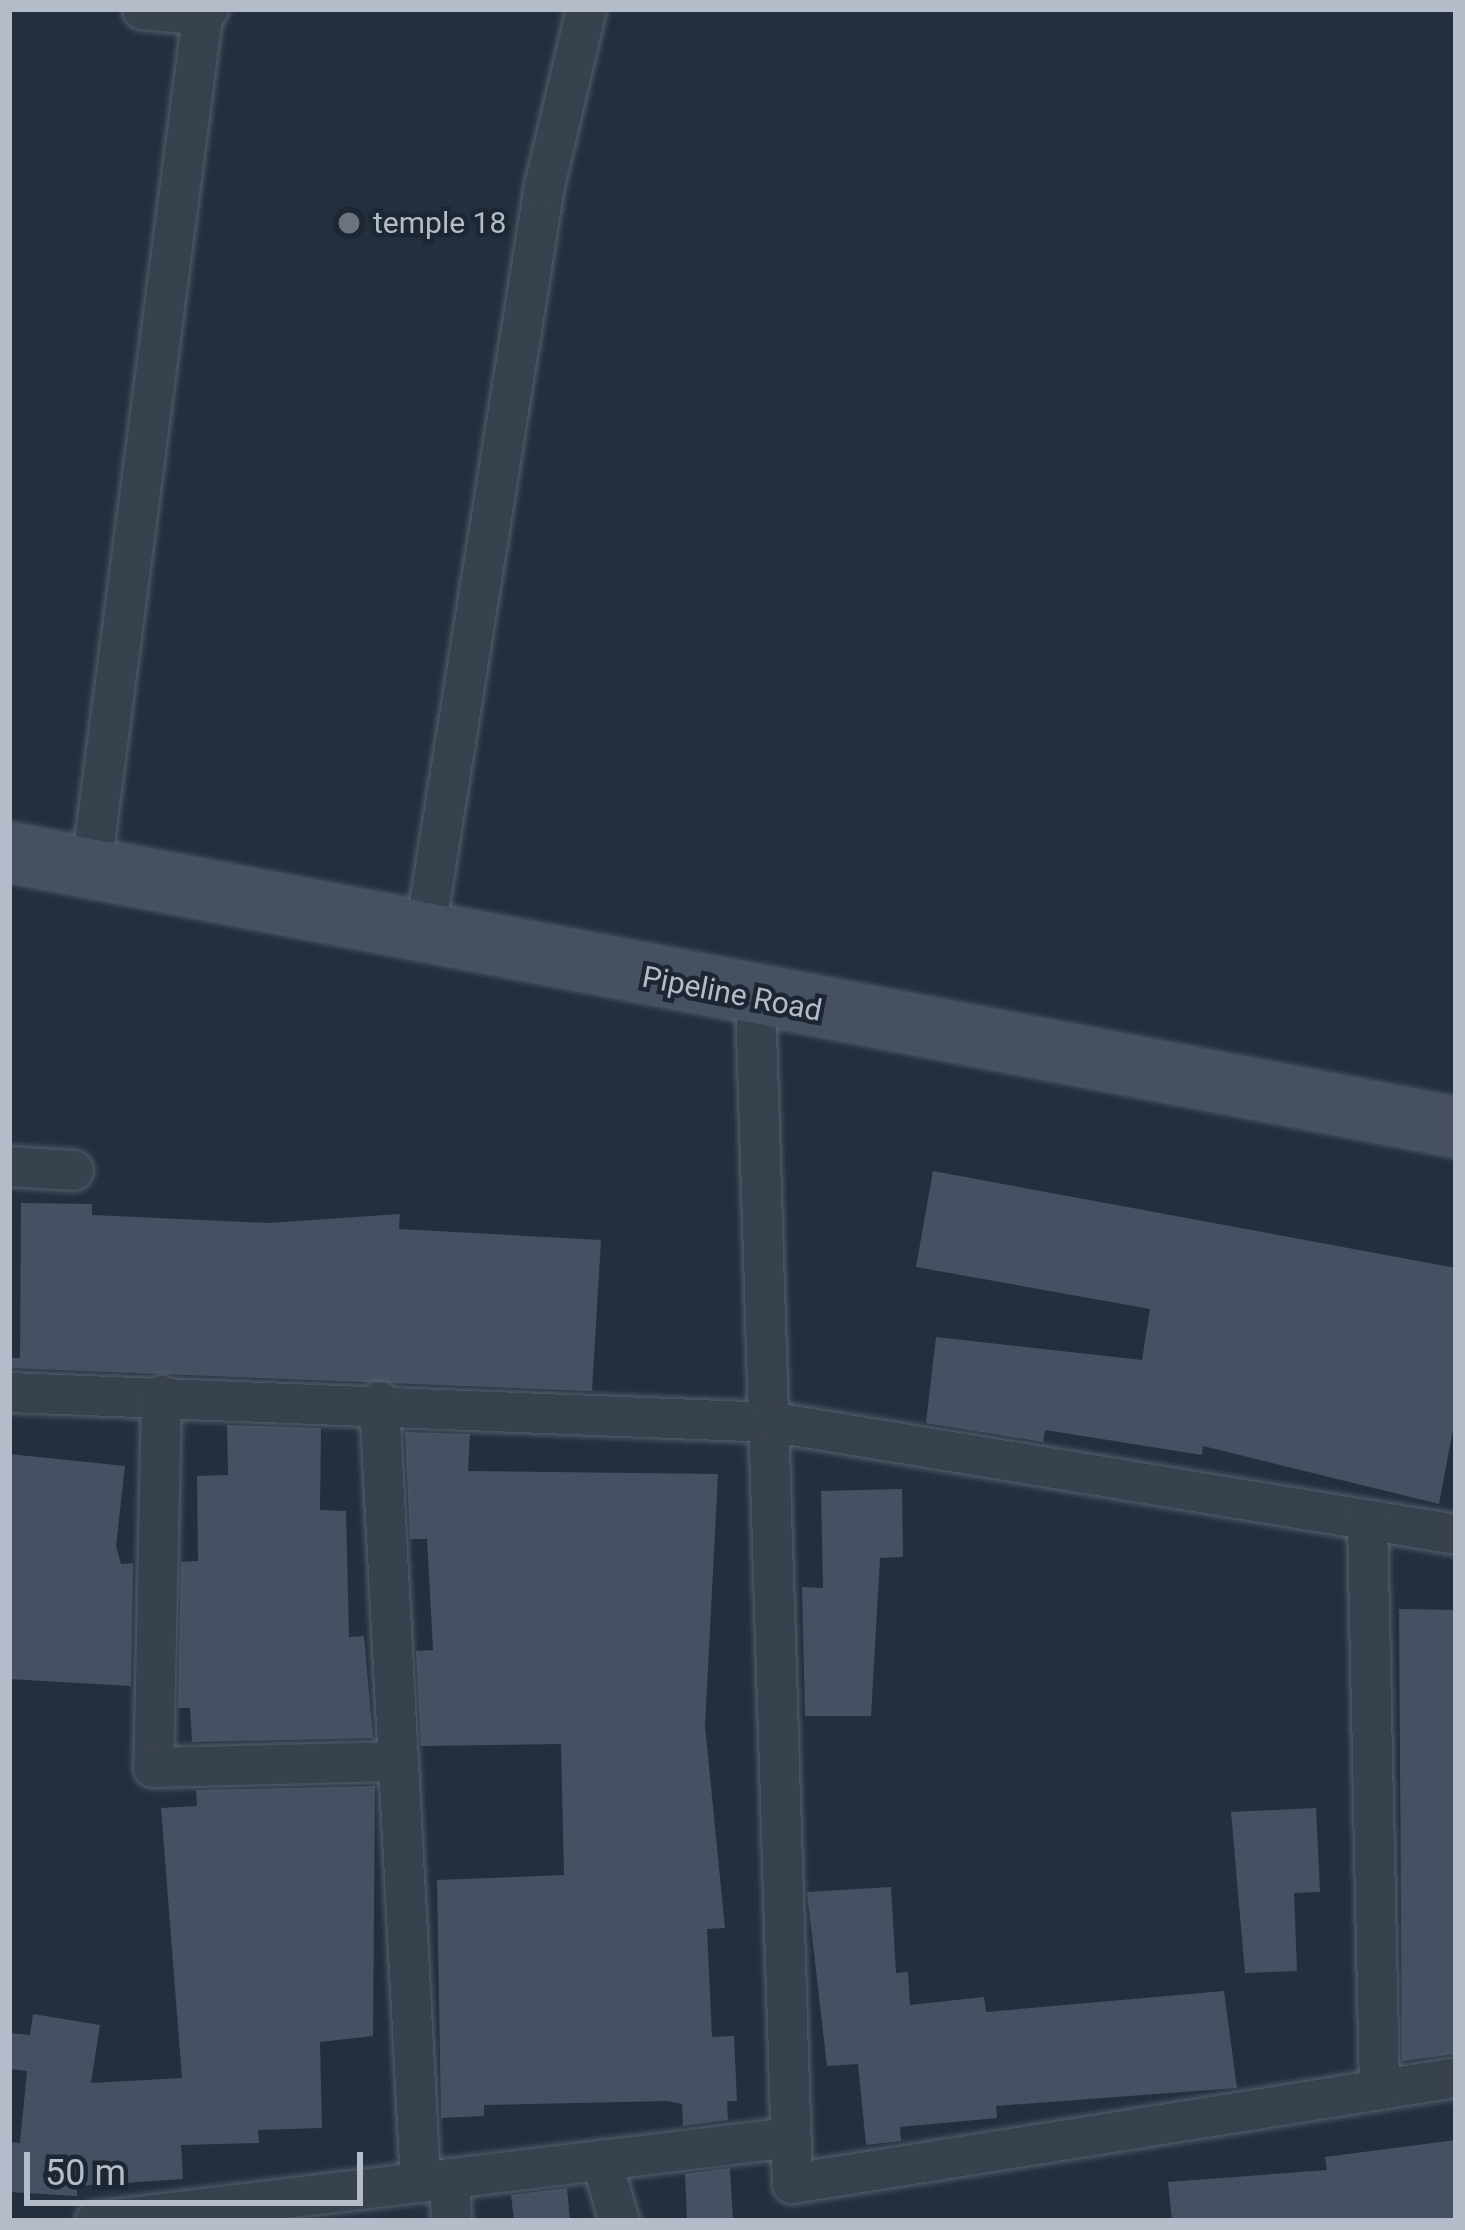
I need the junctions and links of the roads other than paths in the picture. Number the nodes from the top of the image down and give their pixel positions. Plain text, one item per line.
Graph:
1 (142, 9) edge
2 (586, 9) edge
3 (204, 11) edge
4 (9, 852) edge
5 (91, 865) junction
6 (424, 934) junction
7 (755, 1000) junction
8 (1456, 1127) edge
9 (9, 1166) edge
10 (73, 1170) dead end
11 (9, 1392) edge
12 (161, 1395) junction
13 (379, 1401) junction
14 (773, 1422) junction
15 (1367, 1520) junction
16 (1456, 1534) edge
17 (398, 1761) junction
18 (1456, 2077) edge
19 (1379, 2089) junction
20 (790, 2137) junction
21 (601, 2160) junction
22 (435, 2180) junction
23 (95, 2221) edge
24 (451, 2221) edge
25 (619, 2221) edge

1 - 3 street
2 - 6 street
3 - 5 street
4 - 5 main road, Pipeline Road
5 - 6 main road, Pipeline Road
6 - 7 main road, Pipeline Road
7 - 8 main road, Pipeline Road
7 - 14 street
9 - 10 street
11 - 12 street
12 - 13 street
12 - 17 street
13 - 14 street
13 - 17 street
14 - 15 street
14 - 20 street
15 - 16 street
15 - 19 street
17 - 22 street
18 - 19 street
19 - 20 street
20 - 21 street
21 - 22 street
21 - 25 street
22 - 23 street
22 - 24 street

